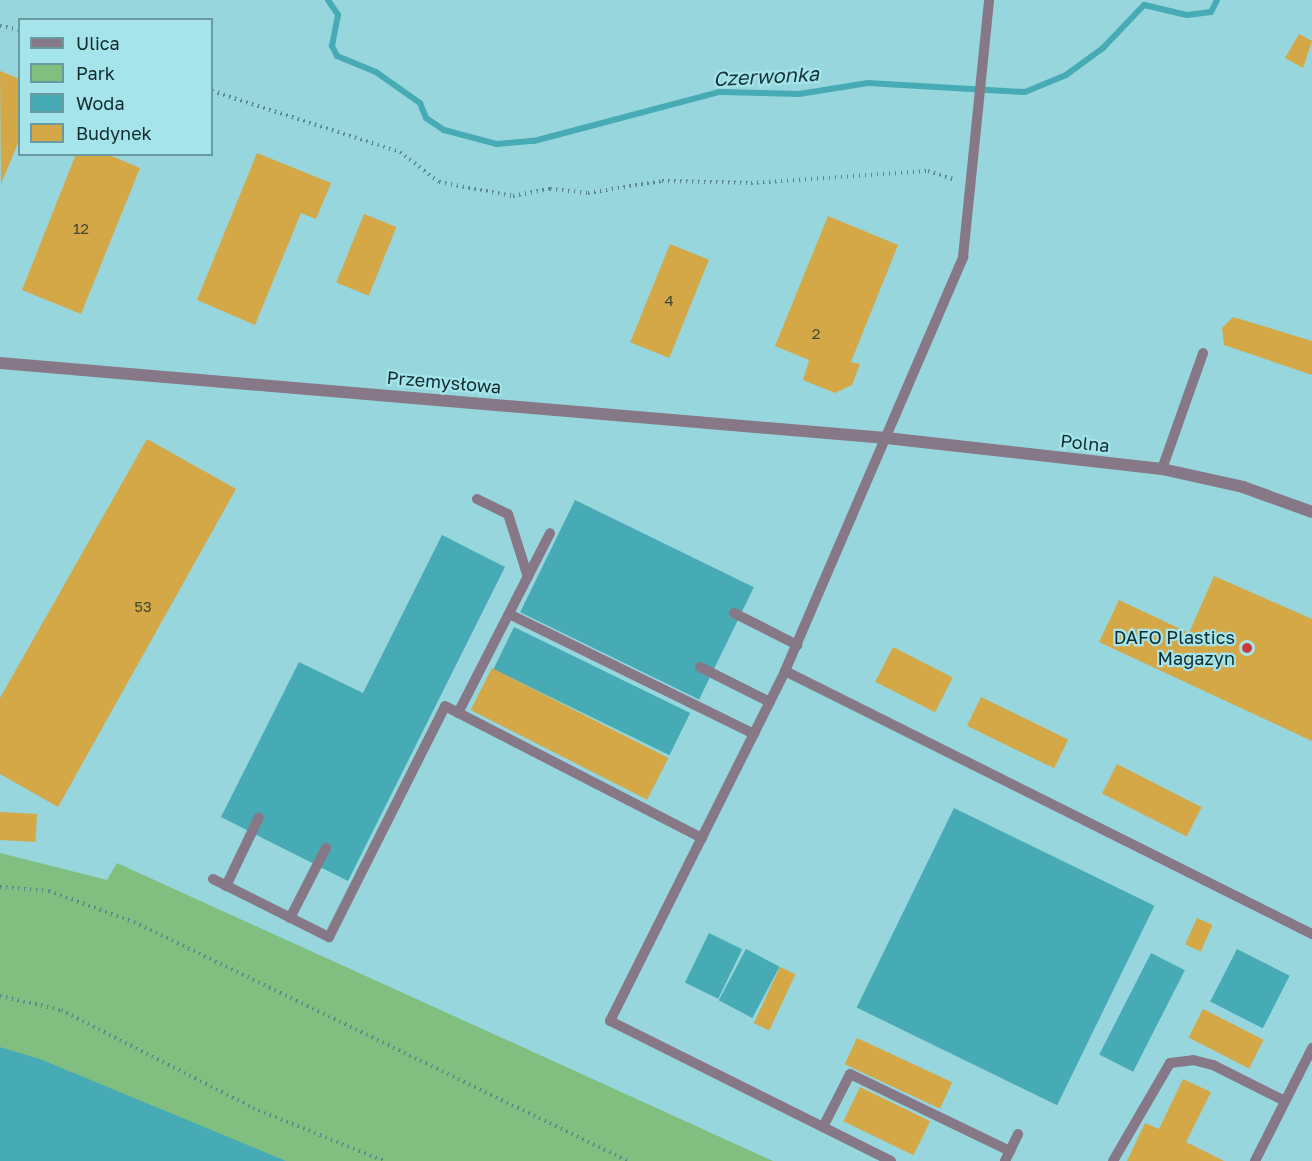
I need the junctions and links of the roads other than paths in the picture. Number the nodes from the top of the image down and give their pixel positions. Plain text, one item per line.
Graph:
1 (989, 0) edge
2 (1203, 353) dead end
3 (0, 363) edge
4 (886, 438) junction
5 (1162, 469) junction
6 (477, 499) dead end
7 (1312, 512) edge
8 (550, 533) dead end
9 (528, 577) junction
10 (734, 613) dead end
11 (509, 614) junction
12 (797, 645) junction
13 (700, 667) dead end
14 (785, 671) junction
15 (770, 702) junction
16 (459, 713) junction
17 (754, 734) junction
18 (259, 817) dead end
19 (702, 838) junction
20 (326, 848) dead end
21 (213, 879) dead end
22 (226, 886) junction
23 (291, 918) junction
24 (1312, 934) edge
25 (1312, 1048) edge
26 (1285, 1101) junction
27 (823, 1127) junction
28 (1018, 1134) dead end
29 (1008, 1156) edge
30 (891, 1161) edge
31 (1113, 1161) edge
32 (1255, 1161) edge

1 - 4 lane
2 - 5 lane
3 - 4 street, Przemysłowa
4 - 5 street, Polna
4 - 12 lane
5 - 7 street, Polna
6 - 9 lane
8 - 9 lane
9 - 11 lane
10 - 12 lane
11 - 16 lane
11 - 17 lane
12 - 14 lane
13 - 15 lane
14 - 15 lane
14 - 24 lane
15 - 17 lane
16 - 19 lane
16 - 23 lane
17 - 19 lane
18 - 22 lane
19 - 27 lane
20 - 23 lane
21 - 22 lane
22 - 23 lane
25 - 26 lane
26 - 31 lane
26 - 32 lane
27 - 29 lane
27 - 30 lane
28 - 29 lane

